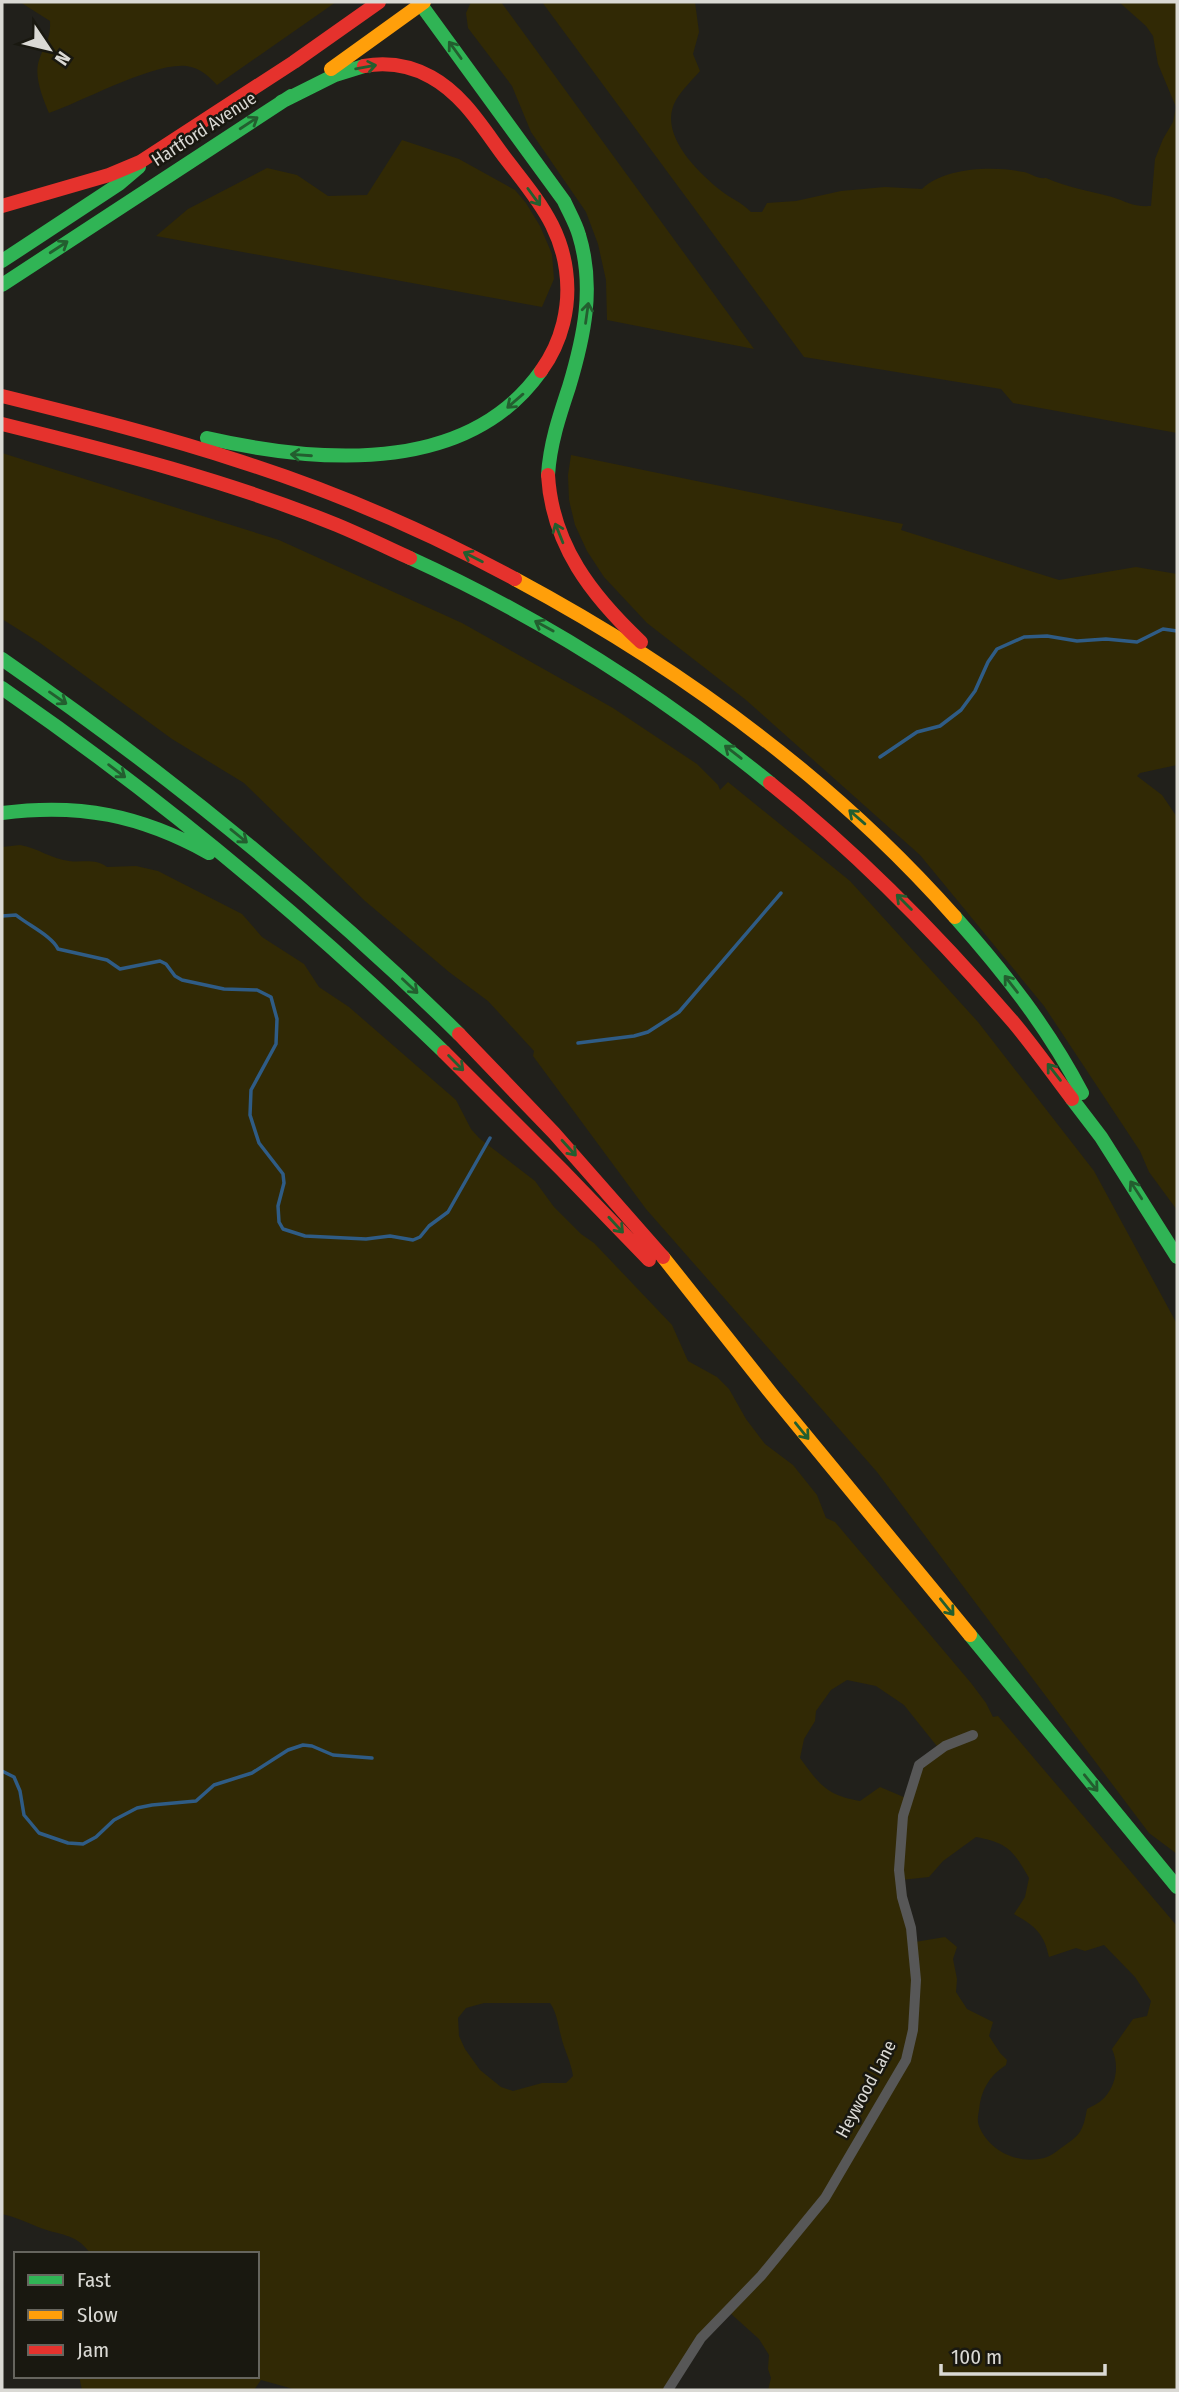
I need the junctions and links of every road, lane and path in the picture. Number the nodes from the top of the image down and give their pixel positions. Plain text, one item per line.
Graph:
1 (379, 2) edge
2 (421, 3) edge
3 (281, 102) junction
4 (162, 148) junction
5 (2, 206) edge
6 (2, 261) edge
7 (2, 285) edge
8 (2, 396) edge
9 (35, 404) junction
10 (2, 424) edge
11 (2, 659) edge
12 (2, 688) edge
13 (700, 692) junction
14 (2, 813) edge
15 (327, 941) junction
16 (1108, 1148) junction
17 (1177, 1257) edge
18 (759, 1378) junction
19 (973, 1735) dead end
20 (1177, 1887) edge
21 (668, 2390) edge

1 - 4 main road, Hartford Avenue
2 - 3 main road, Hartford Avenue
13 -> 2 main road
7 -> 3 main road, Hartford Avenue
3 -> 9 main road
4 - 5 main road
4 - 6 main road, Hartford Avenue
8 - 9 main road
13 -> 9 main road
16 -> 10 main road
11 -> 18 main road
12 -> 15 main road
16 -> 13 main road
14 - 15 main road
15 -> 18 main road
17 -> 16 main road
18 -> 20 main road
19 - 21 street, Heywood Lane

